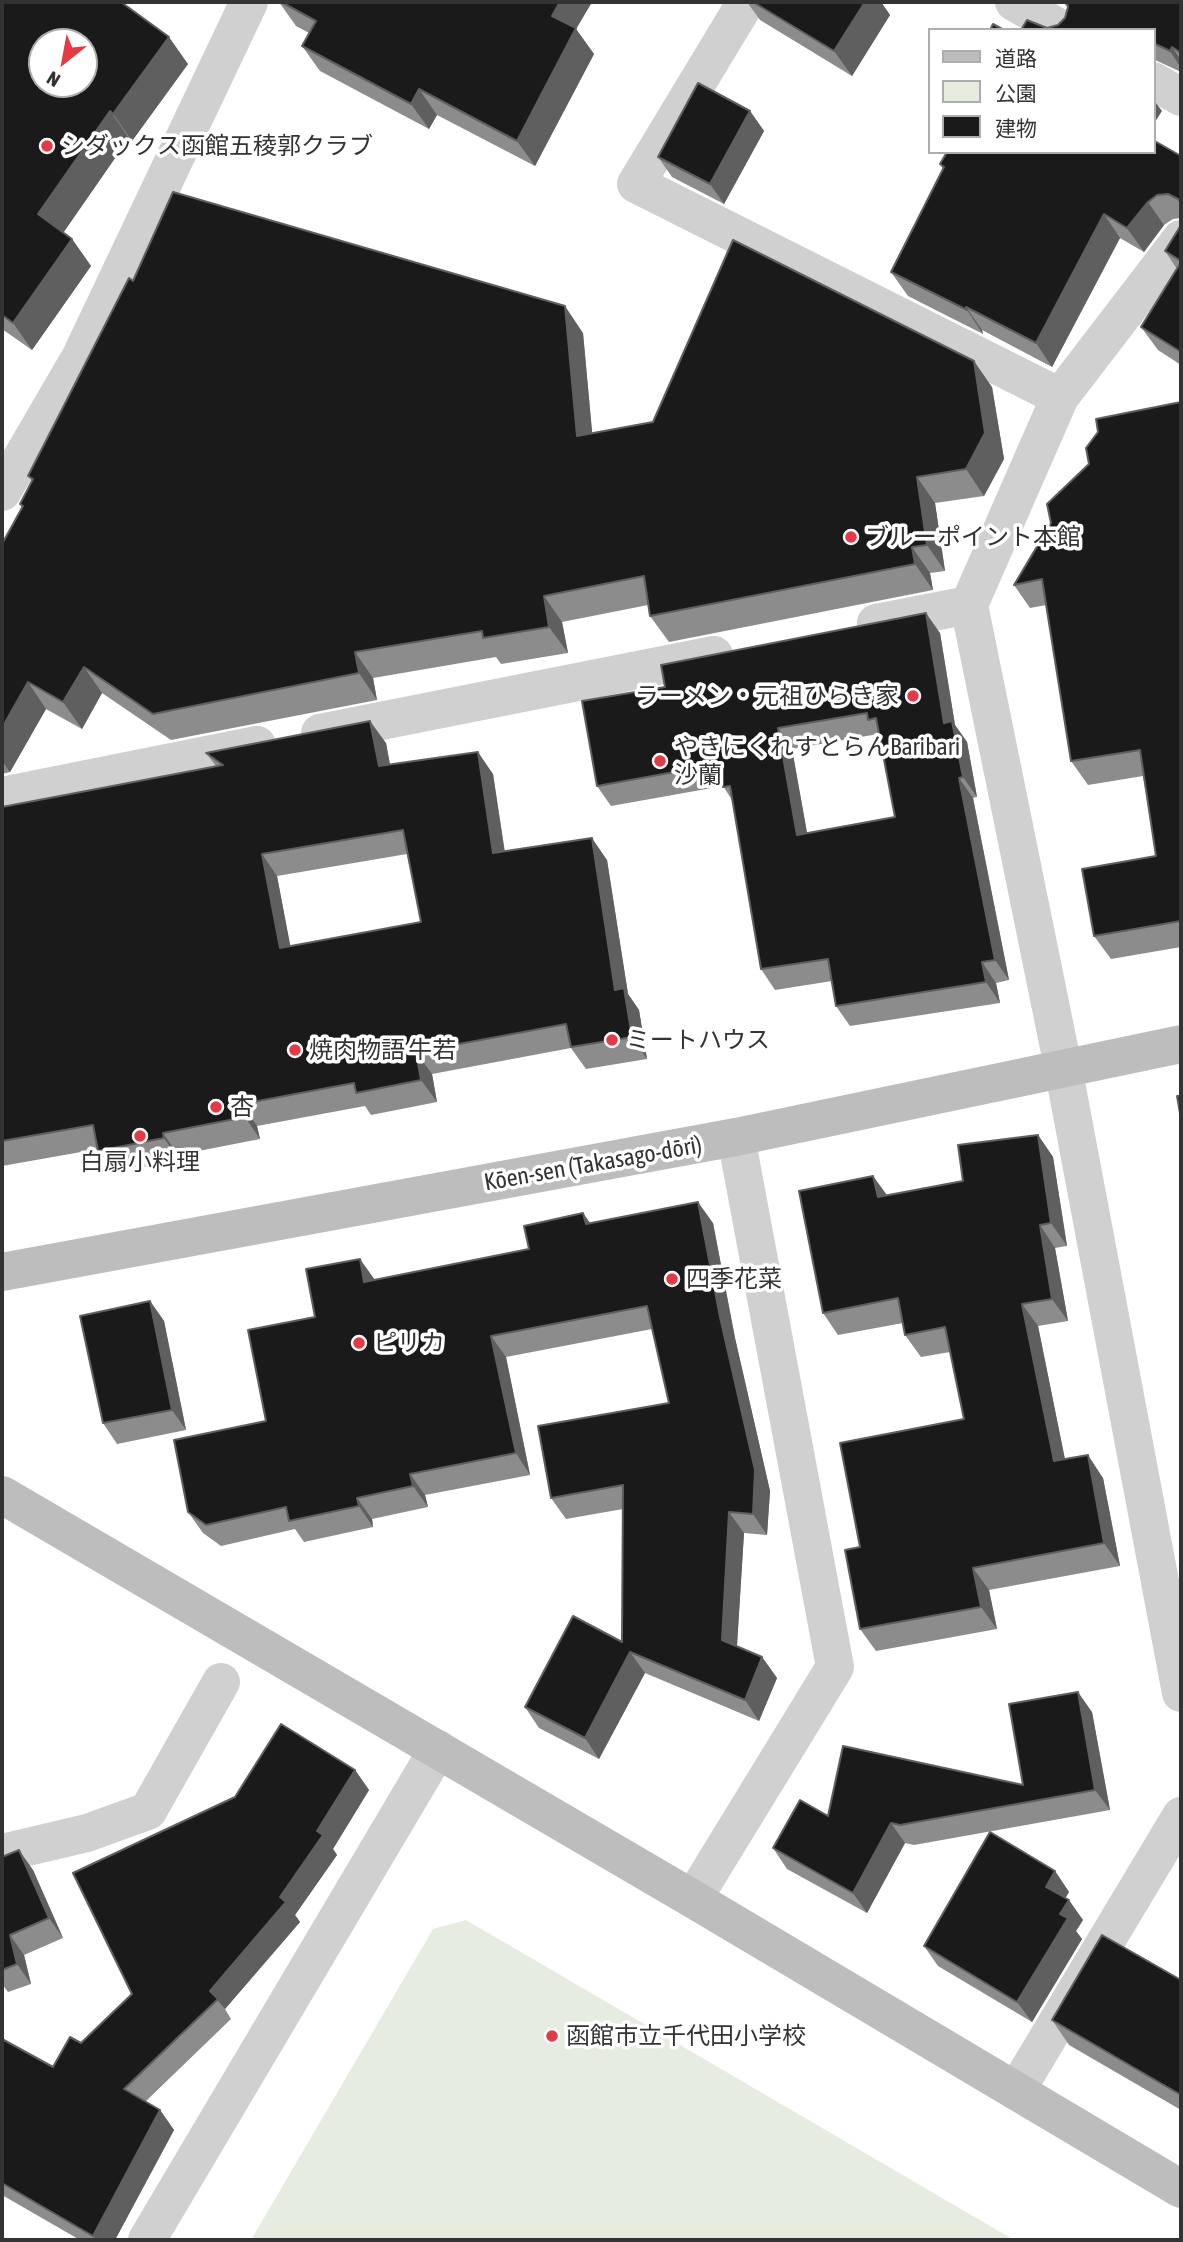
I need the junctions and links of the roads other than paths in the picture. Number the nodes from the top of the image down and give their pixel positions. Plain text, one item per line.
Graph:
1 (249, 2) edge
2 (746, 2) edge
3 (1014, 2) edge
4 (1060, 28) edge
5 (1155, 82) edge
6 (1181, 97) edge
7 (1181, 239) edge
8 (1060, 397) junction
9 (2, 492) edge
10 (969, 605) junction
11 (845, 629) edge
12 (749, 648) edge
13 (2, 796) edge
14 (1181, 1044) edge
15 (1063, 1067) junction
16 (736, 1138) junction
17 (2, 1272) edge
18 (2, 1495) edge
19 (221, 1682) dead end
20 (1181, 1693) edge
21 (438, 1749) junction
22 (1181, 1816) edge
23 (2, 1853) edge
24 (693, 1899) junction
25 (1016, 2091) junction
26 (1181, 2189) edge
27 (147, 2240) edge

1 - 9 street
2 - 8 street
3 - 4 street
5 - 6 street
7 - 8 street
8 - 10 street
10 - 11 street
10 - 15 street
12 - 13 street
14 - 15 street, Kōen-sen (Takasago-dōri)
15 - 16 street, Kōen-sen (Takasago-dōri)
15 - 20 street
16 - 17 street, Kōen-sen (Takasago-dōri)
16 - 24 street
18 - 21 street
19 - 23 street
21 - 24 street
21 - 27 street
22 - 25 street
24 - 25 street
25 - 26 street

